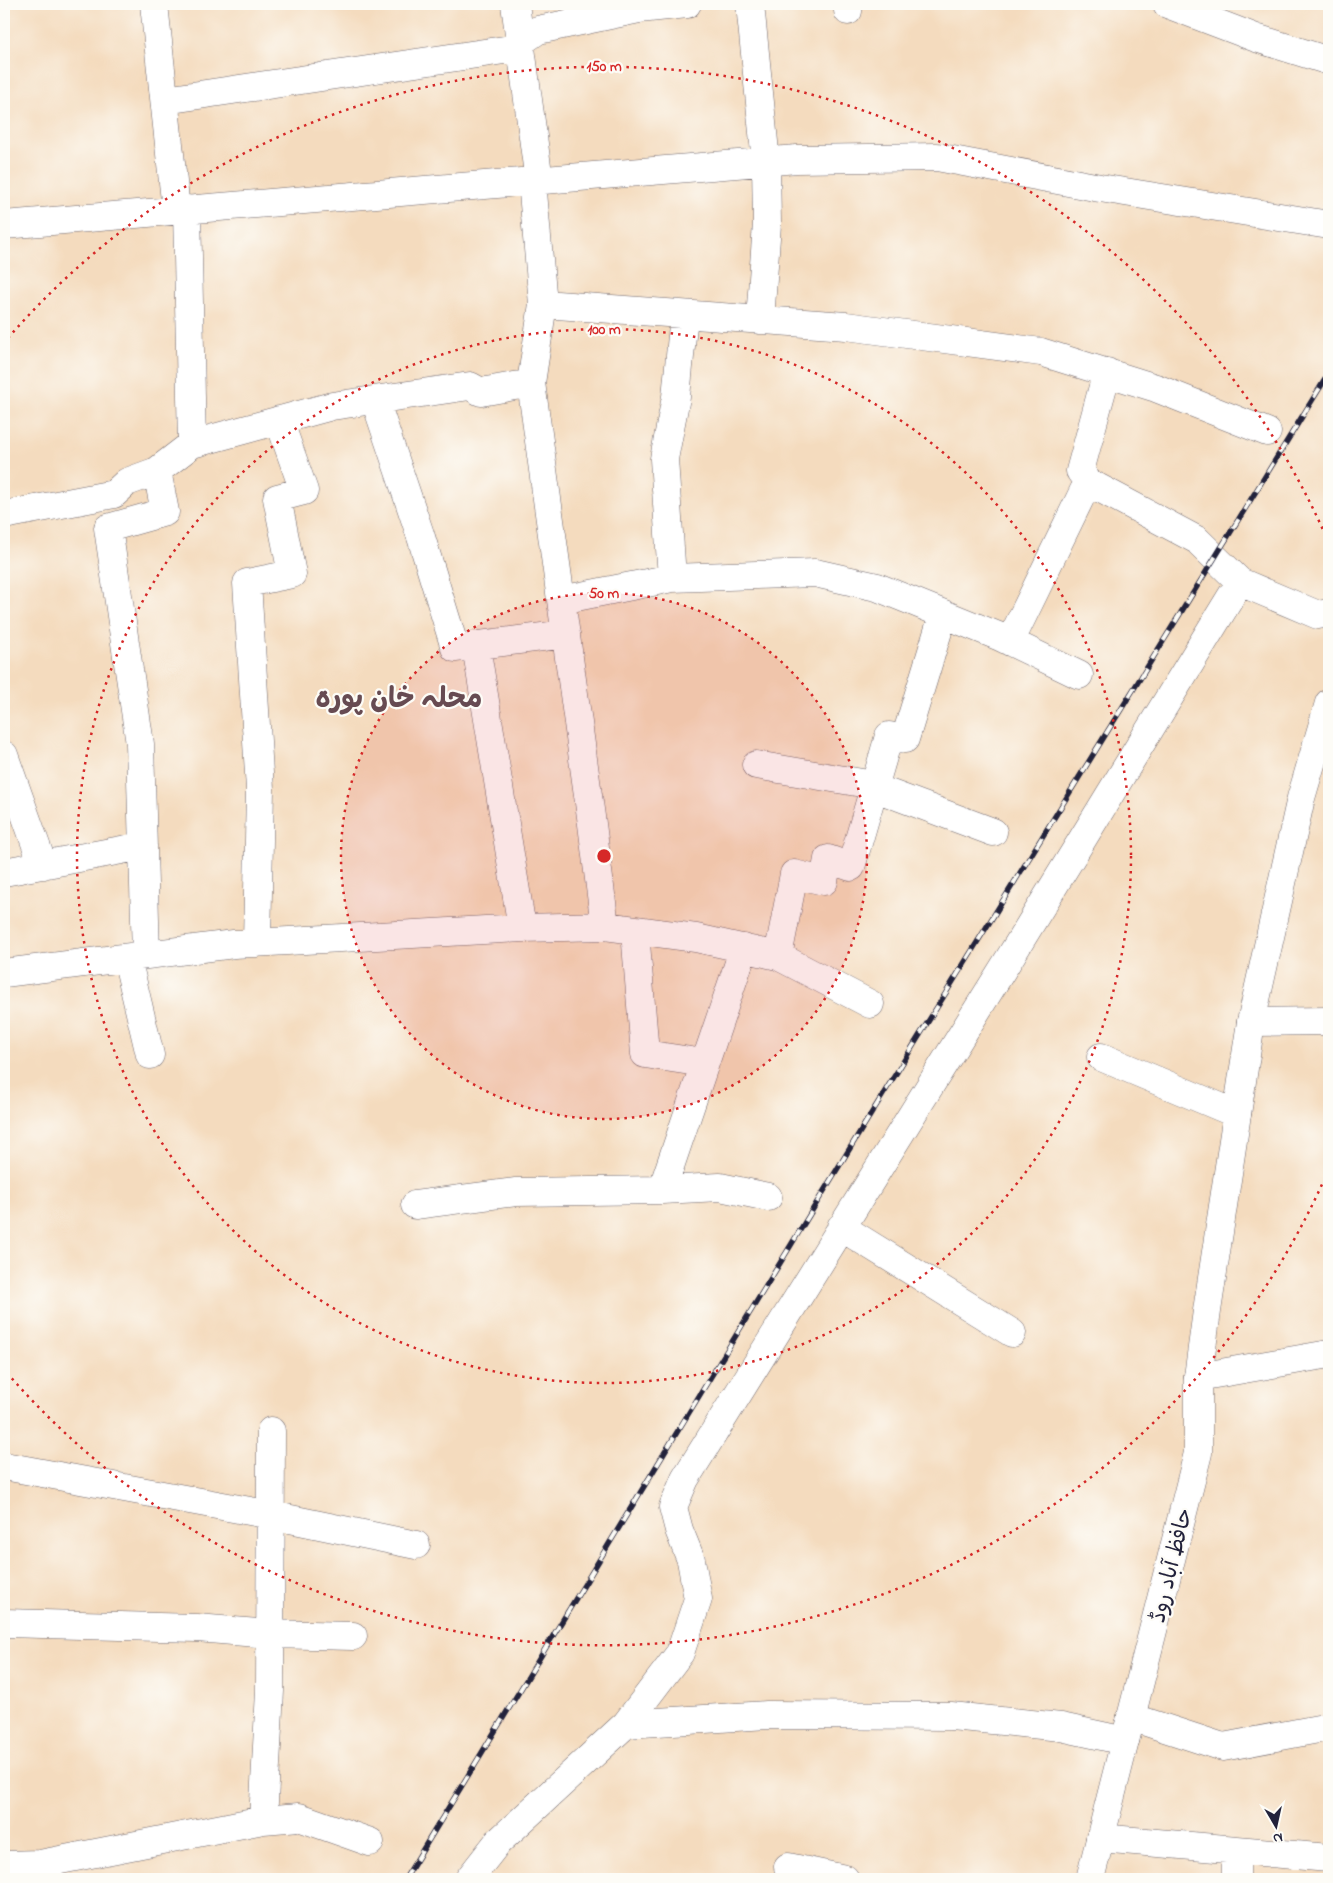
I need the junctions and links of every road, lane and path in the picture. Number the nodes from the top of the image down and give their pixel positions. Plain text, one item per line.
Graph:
1 (154, 4) edge
2 (515, 4) edge
3 (687, 4) edge
4 (750, 4) edge
5 (1166, 4) edge
6 (520, 43) junction
7 (1329, 61) edge
8 (166, 100) junction
9 (766, 162) junction
10 (536, 181) junction
11 (182, 210) junction
12 (1329, 224) edge
13 (4, 225) edge
14 (543, 304) junction
15 (684, 315) junction
16 (760, 320) junction
17 (1107, 372) junction
18 (531, 383) junction
19 (375, 400) junction
20 (279, 420) junction
21 (1267, 432) dead end
22 (192, 444) junction
23 (157, 471) junction
24 (1088, 482) junction
25 (4, 515) edge
26 (672, 578) junction
27 (1240, 582) junction
28 (561, 600) junction
29 (1329, 613) edge
30 (943, 615) junction
31 (566, 634) junction
32 (1010, 642) junction
33 (476, 646) junction
34 (1079, 675) dead end
35 (1329, 703) edge
36 (4, 755) edge
37 (756, 765) dead end
38 (875, 788) junction
39 (993, 832) dead end
40 (144, 846) junction
41 (43, 865) junction
42 (4, 872) edge
43 (605, 926) junction
44 (522, 928) junction
45 (635, 930) junction
46 (257, 943) junction
47 (744, 948) junction
48 (137, 956) junction
49 (778, 956) junction
50 (4, 973) edge
51 (870, 1004) dead end
52 (1329, 1021) edge
53 (1251, 1022) junction
54 (150, 1055) dead end
55 (1101, 1057) dead end
56 (704, 1063) junction
57 (1237, 1114) junction
58 (662, 1190) junction
59 (768, 1198) dead end
60 (416, 1205) dead end
61 (841, 1227) junction
62 (1012, 1333) dead end
63 (1329, 1354) edge
64 (1198, 1377) junction
65 (271, 1431) dead end
66 (4, 1466) edge
67 (271, 1515) junction
68 (416, 1545) dead end
69 (4, 1623) edge
70 (270, 1634) junction
71 (353, 1636) dead end
72 (626, 1724) junction
73 (1329, 1727) edge
74 (1128, 1729) junction
75 (262, 1820) junction
76 (1100, 1838) junction
77 (370, 1842) dead end
78 (1236, 1850) junction
79 (1329, 1858) edge
80 (4, 1865) edge
81 (788, 1867) dead end
82 (469, 1879) edge
83 (845, 1879) edge
84 (1090, 1879) edge
85 (1236, 1879) edge

1 - 8 street
2 - 6 street
3 - 6 street
4 - 9 street
5 - 7 street
6 - 8 street
6 - 10 street
8 - 11 street
9 - 10 street
9 - 12 street
9 - 16 street
10 - 11 street
10 - 14 street
11 - 13 street
11 - 22 street
14 - 15 street
14 - 18 street
15 - 16 street
15 - 26 street
16 - 17 street
17 - 21 street
17 - 24 street
18 - 19 street
18 - 28 street
19 - 20 street
19 - 33 street
20 - 22 street
20 - 46 street
22 - 23 street
23 - 25 street
23 - 40 street
24 - 27 street
24 - 32 street
26 - 28 street
26 - 30 street
27 - 29 street
27 - 61 street
28 - 31 street
30 - 32 street
30 - 38 street
31 - 33 street
31 - 43 street
32 - 34 street
33 - 44 street
35 - 53 street, حافظ آباد روڈ
36 - 41 street
37 - 38 street
38 - 39 street
38 - 49 street
40 - 41 street
40 - 48 street
41 - 42 street
43 - 44 street
43 - 45 street
44 - 46 street
45 - 47 street
45 - 56 street
46 - 48 street
47 - 49 street
47 - 56 street
48 - 50 street
48 - 54 street
49 - 51 street
52 - 53 street
53 - 57 street, حافظ آباد روڈ
55 - 57 street
56 - 58 street
57 - 64 street, حافظ آباد روڈ
58 - 59 street
58 - 60 street
61 - 62 street
61 - 72 street
63 - 64 street
64 - 74 street, حافظ آباد روڈ
65 - 67 street
66 - 67 street
67 - 68 street
67 - 70 street
69 - 70 street
70 - 71 street
70 - 75 street
72 - 74 street
72 - 82 street
73 - 74 street
74 - 76 street, حافظ آباد روڈ
75 - 77 street
75 - 80 street
76 - 78 street
76 - 84 street, حافظ آباد روڈ
78 - 79 street
78 - 85 street
81 - 83 street

